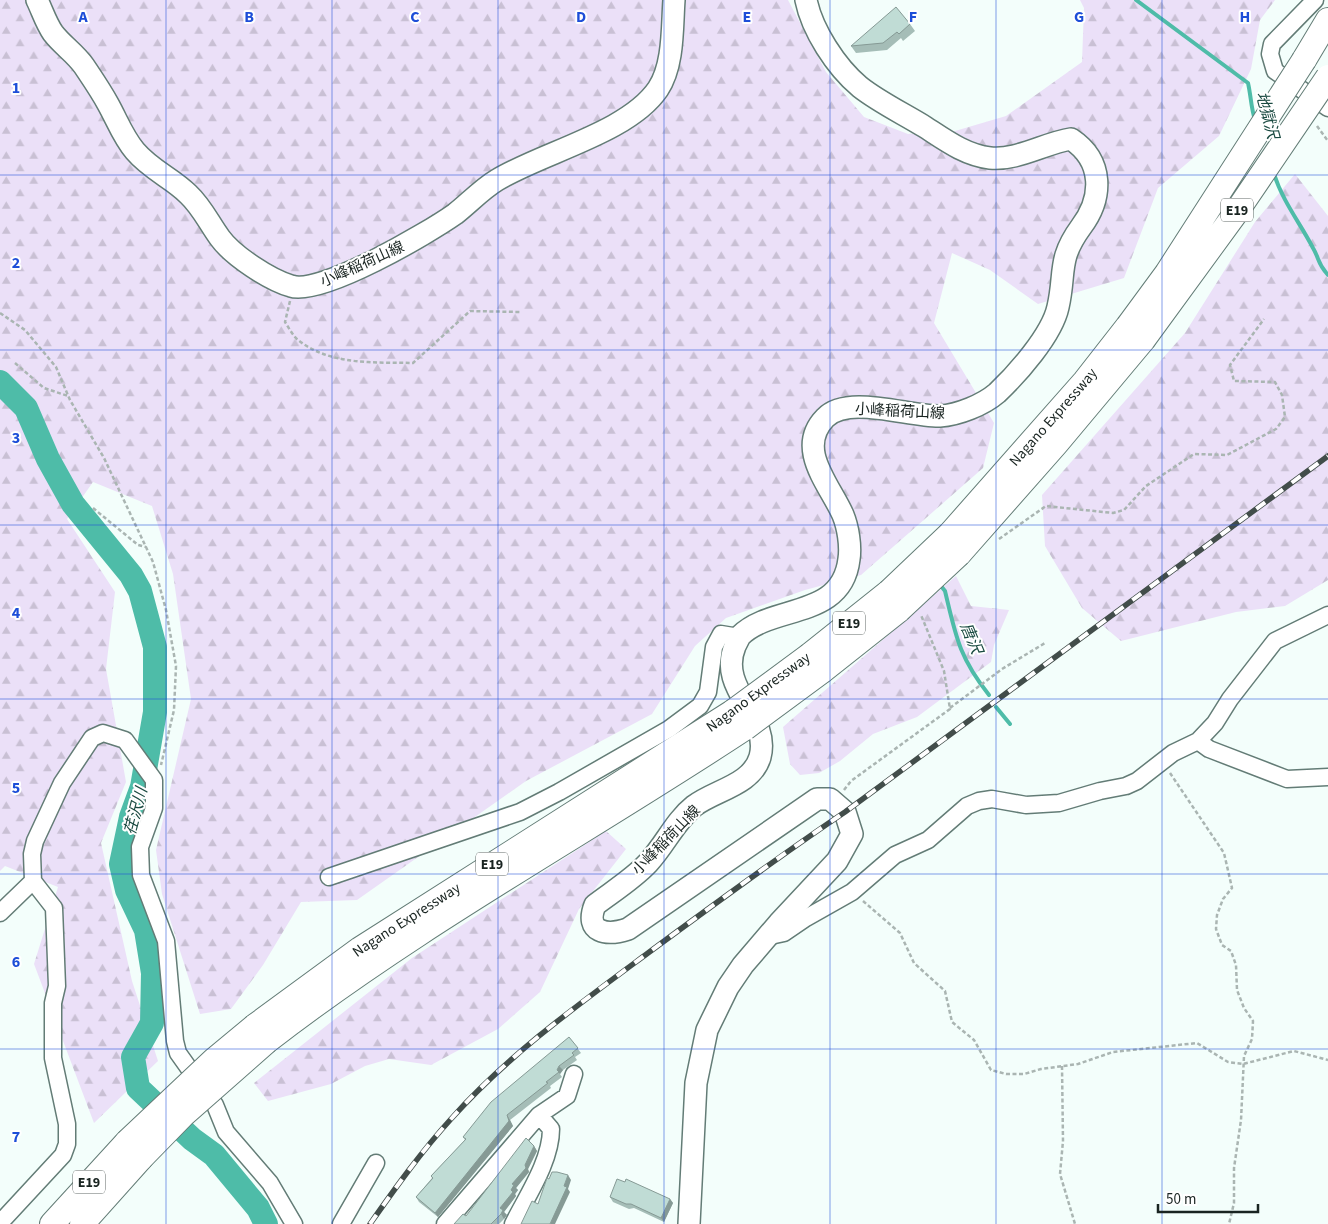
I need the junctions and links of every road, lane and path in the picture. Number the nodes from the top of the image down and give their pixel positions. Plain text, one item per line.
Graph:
1 (36, 0) edge
2 (674, 0) edge
3 (806, 0) edge
4 (1315, 0) edge
5 (1328, 20) edge
6 (1328, 77) edge
7 (1328, 108) edge
8 (1328, 141) edge
9 (294, 288) junction
10 (520, 312) dead end
11 (0, 313) edge
12 (1264, 319) dead end
13 (1136, 333) junction
14 (15, 363) dead end
15 (69, 396) junction
16 (93, 508) dead end
17 (995, 541) dead end
18 (146, 547) junction
19 (902, 604) junction
20 (1328, 615) edge
21 (739, 637) junction
22 (1045, 643) dead end
23 (950, 709) junction
24 (1198, 741) junction
25 (1163, 761) junction
26 (1328, 777) edge
27 (152, 778) junction
28 (833, 802) junction
29 (328, 877) dead end
30 (33, 881) junction
31 (852, 892) junction
32 (0, 913) edge
33 (770, 936) junction
34 (1328, 1060) edge
35 (1243, 1064) junction
36 (1062, 1066) junction
37 (574, 1074) dead end
38 (539, 1115) junction
39 (134, 1150) junction
40 (376, 1163) dead end
41 (0, 1223) edge
42 (52, 1224) edge
43 (82, 1224) edge
44 (294, 1224) edge
45 (340, 1224) edge
46 (444, 1224) edge
47 (513, 1224) edge
48 (689, 1224) edge
49 (1075, 1224) edge
50 (1229, 1224) edge

1 - 9 main road
2 - 9 main road, 小峰稲荷山線
3 - 21 main road, 小峰稲荷山線
4 - 7 street
5 - 13 highway, Nagano Expressway / E19, bridge
6 - 13 highway, Nagano Expressway / E19, bridge
7 - 8 path
9 - 10 path
11 - 15 path
12 - 17 path
13 - 19 highway, Nagano Expressway / E19, bridge
14 - 15 path
15 - 18 path
16 - 18 path
18 - 27 path
19 - 23 path
19 - 39 highway, Nagano Expressway / E19, bridge
20 - 24 street
21 - 28 main road, 小峰稲荷山線
21 - 29 street
22 - 23 path
23 - 28 path
24 - 25 street
24 - 26 street
25 - 31 street
25 - 35 path
27 - 30 street
27 - 44 street
28 - 33 main road
30 - 32 street
30 - 41 street
31 - 33 street
31 - 36 path
33 - 48 main road
34 - 35 path
35 - 36 path
35 - 50 path
36 - 49 path
37 - 38 street
38 - 46 street
38 - 47 street
39 - 42 highway, Nagano Expressway / E19
39 - 43 highway, Nagano Expressway / E19
40 - 45 street

